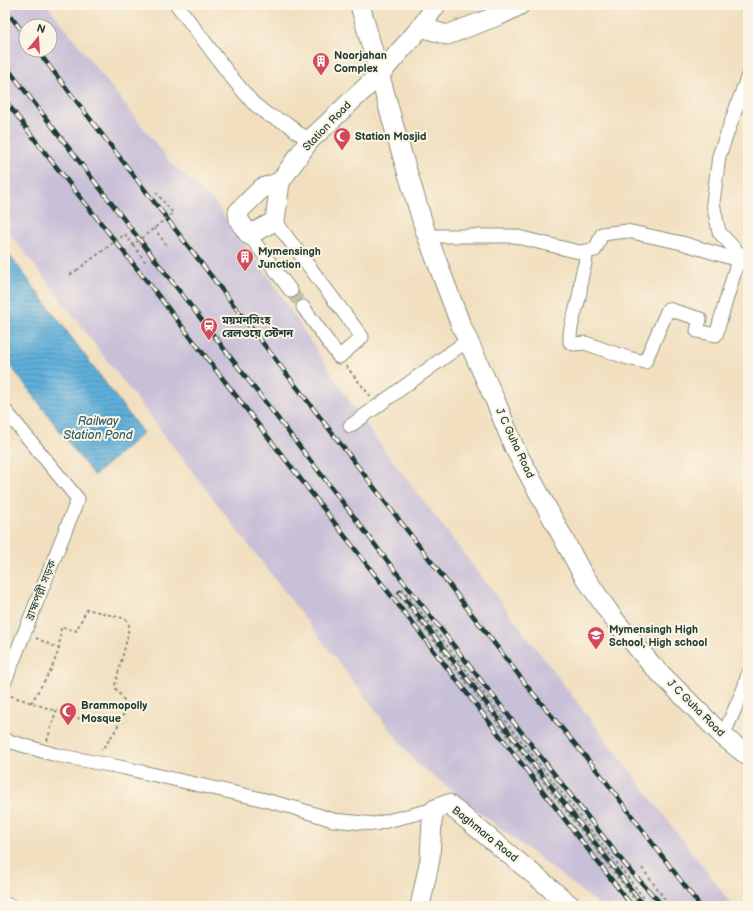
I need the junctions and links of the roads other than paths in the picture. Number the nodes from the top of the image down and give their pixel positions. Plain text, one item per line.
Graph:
1 (177, 5) edge
2 (360, 5) edge
3 (436, 5) edge
4 (520, 5) edge
5 (421, 27) junction
6 (380, 74) junction
7 (748, 75) edge
8 (746, 87) edge
9 (309, 141) junction
10 (280, 182) junction
11 (275, 221) junction
12 (249, 235) junction
13 (428, 236) junction
14 (586, 251) junction
15 (744, 262) edge
16 (291, 291) tunnel mouth
17 (303, 307) tunnel mouth
18 (468, 340) junction
19 (5, 410) edge
20 (350, 426) dead end
21 (11, 650) edge
22 (748, 674) edge
23 (5, 681) edge
24 (723, 736) junction
25 (5, 740) edge
26 (748, 756) edge
27 (435, 809) junction
28 (5, 904) edge
29 (11, 906) edge
30 (420, 906) edge
31 (571, 906) edge

1 - 9 street
2 - 6 street, J C Guha Road
3 - 5 street, Station Road
4 - 5 street
5 - 6 street, Station Road
6 - 9 street, Station Road
6 - 13 street, J C Guha Road
7 - 8 street
8 - 15 street
9 - 10 street, Station Road
10 - 11 street, Station Road
10 - 12 street
11 - 12 street
11 - 17 street
12 - 16 street
13 - 14 street
13 - 18 street, J C Guha Road
14 - 15 street
14 - 15 street
18 - 20 street
18 - 24 street, J C Guha Road
19 - 21 street, ব্রাহ্মপল্লী সড়ক
21 - 23 street, ব্রাহ্মপল্লী সড়ক
22 - 24 street
24 - 26 street, J C Guha Road
25 - 27 street
27 - 30 street, Baghmara Road
27 - 31 street, Baghmara Road
28 - 29 street

